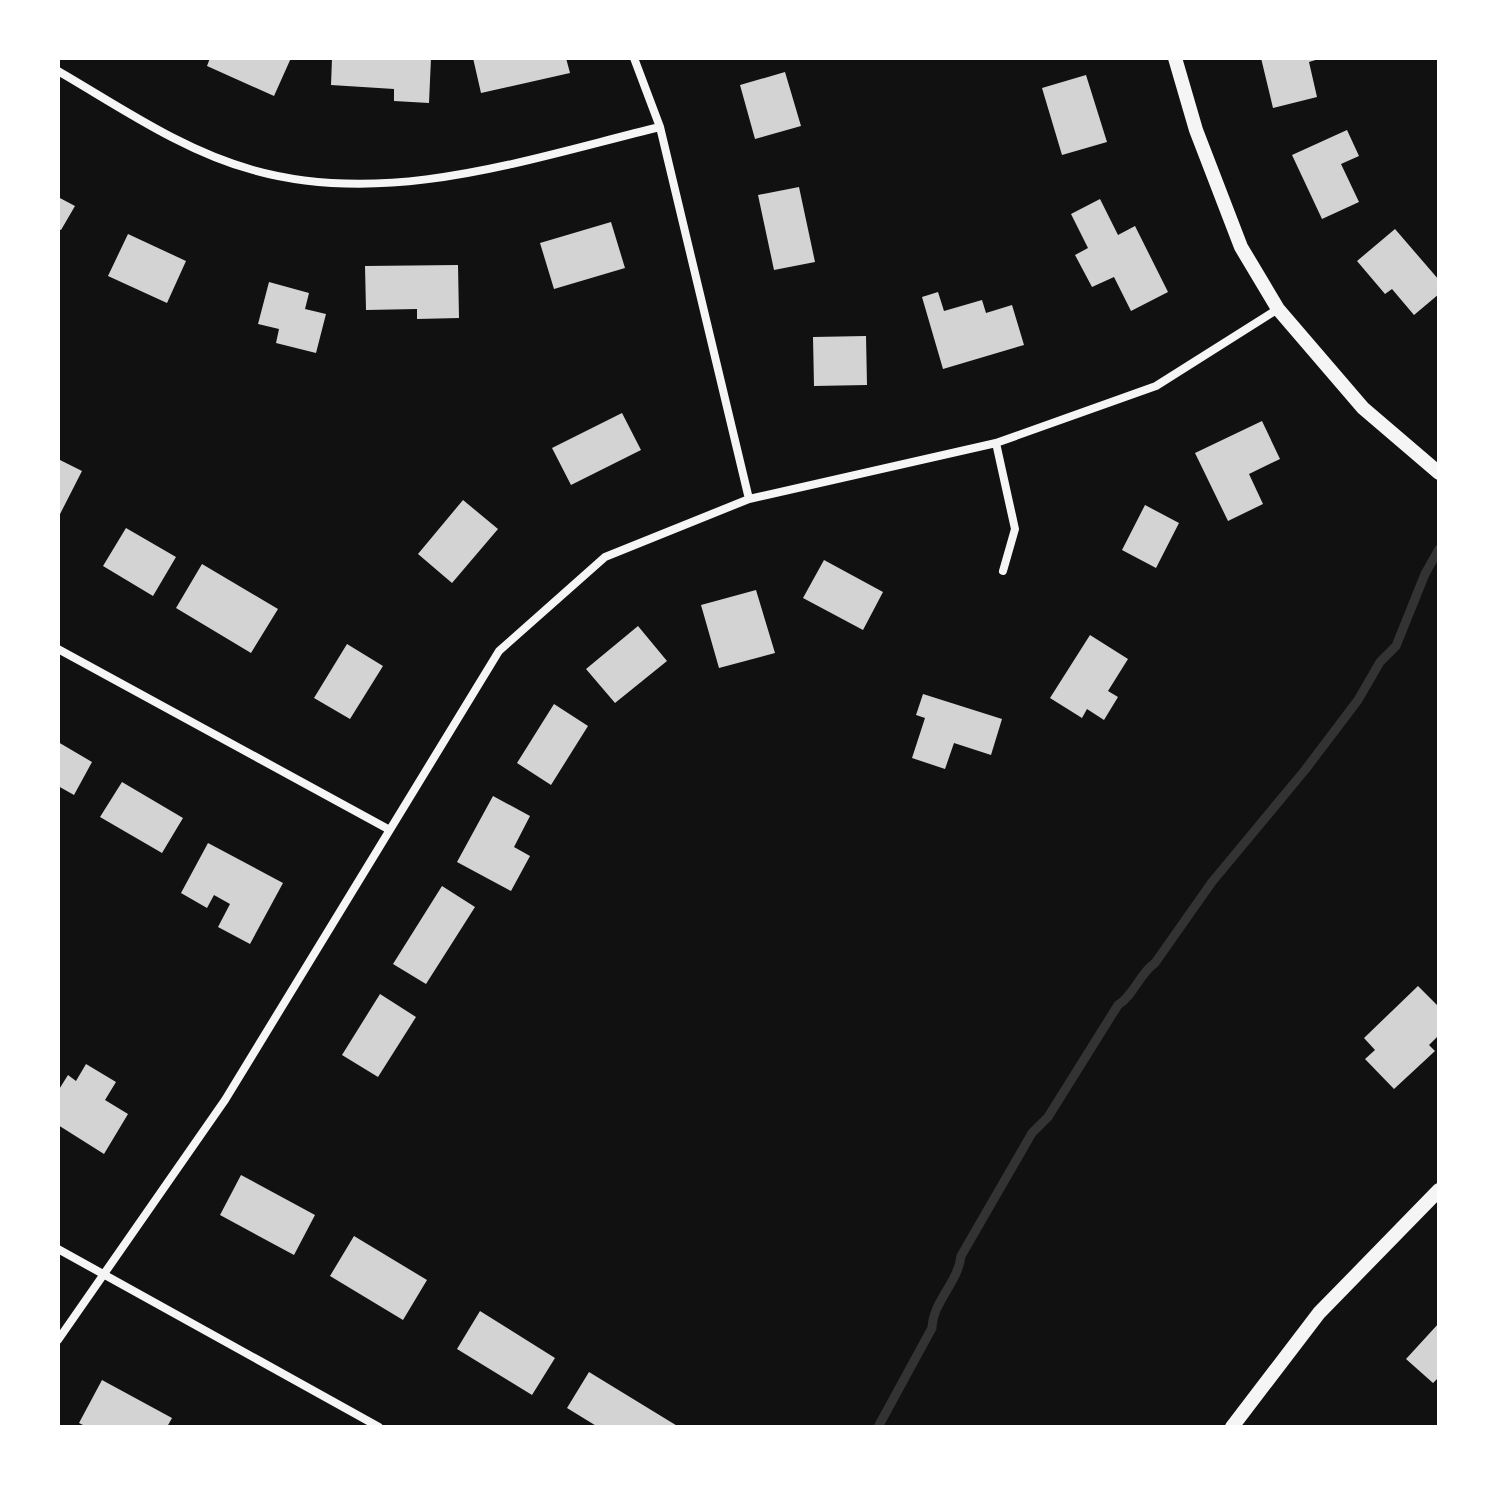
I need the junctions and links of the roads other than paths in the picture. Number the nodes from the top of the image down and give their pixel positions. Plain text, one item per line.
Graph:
1 (634, 58) edge
2 (1175, 58) edge
3 (58, 71) edge
4 (660, 127) junction
5 (1278, 309) junction
6 (996, 443) junction
7 (1439, 473) edge
8 (749, 499) junction
9 (1003, 571) dead end
10 (58, 649) edge
11 (388, 829) junction
12 (1439, 1190) edge
13 (58, 1249) edge
14 (101, 1274) junction
15 (58, 1340) edge
16 (379, 1427) edge
17 (1232, 1427) edge

1 - 4 street
2 - 5 street
3 - 4 street
4 - 8 street
5 - 6 street
5 - 7 street
6 - 8 street
6 - 9 street
8 - 11 street
10 - 11 street
11 - 14 street
12 - 17 street
13 - 14 street
14 - 15 street
14 - 16 street

